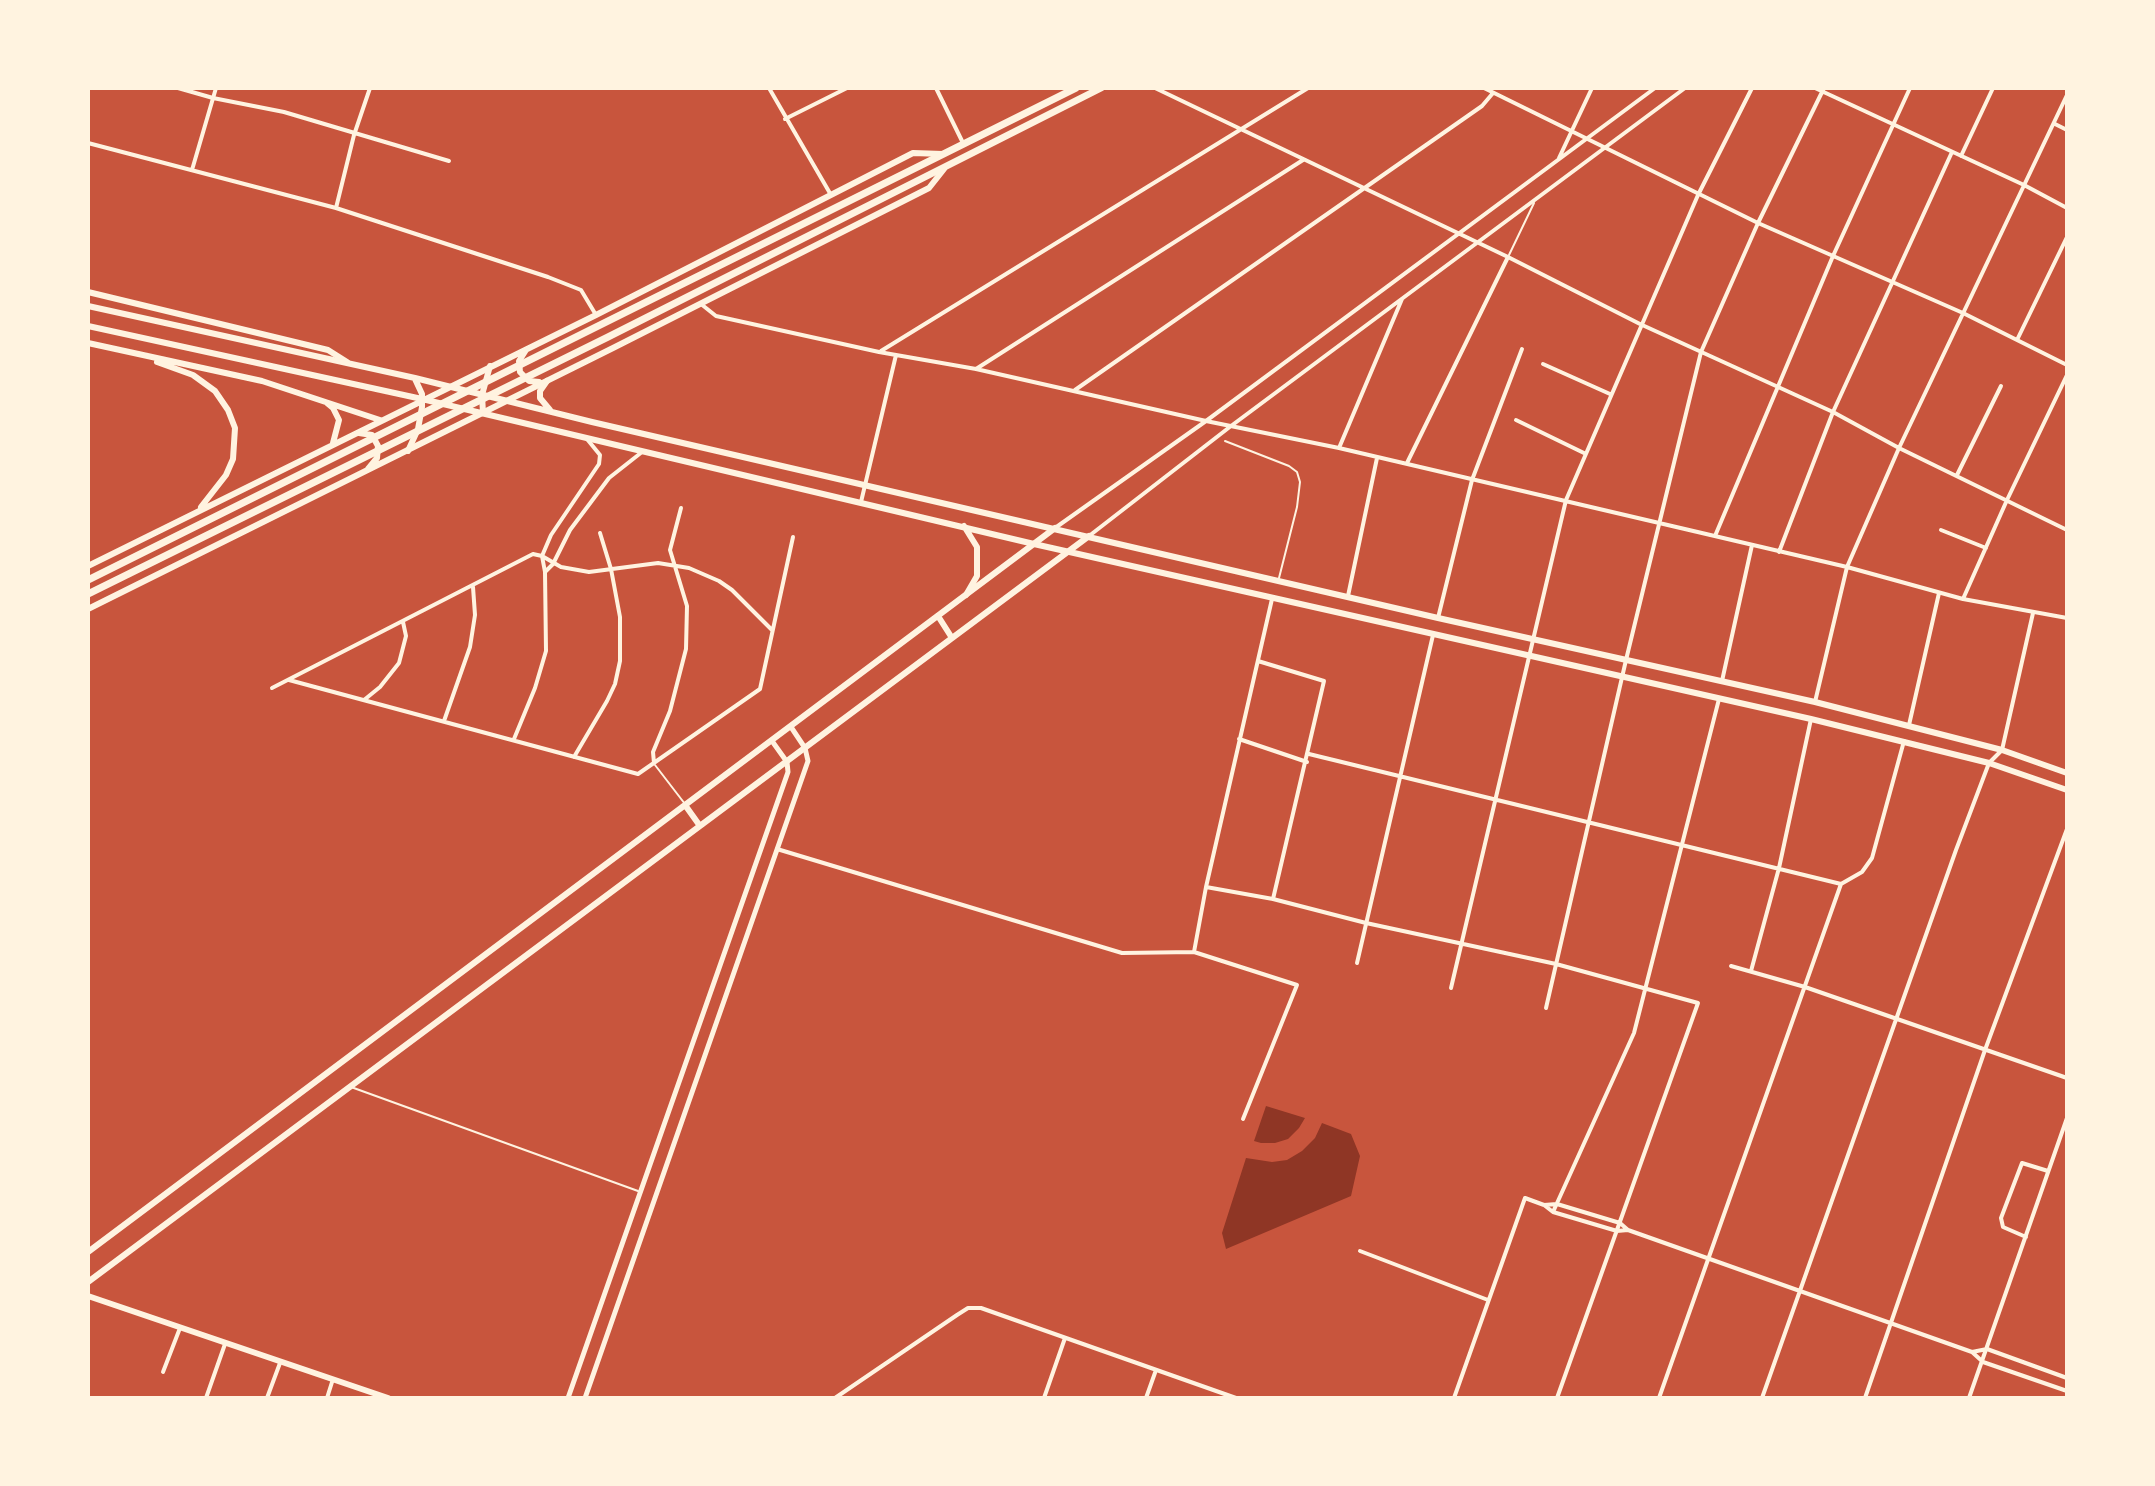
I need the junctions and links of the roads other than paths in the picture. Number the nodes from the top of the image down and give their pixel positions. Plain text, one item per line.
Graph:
1 (178, 88) edge
2 (216, 88) edge
3 (370, 88) edge
4 (769, 88) edge
5 (847, 88) edge
6 (936, 88) edge
7 (1076, 88) edge
8 (1101, 88) edge
9 (1155, 88) edge
10 (1308, 88) edge
11 (1484, 88) edge
12 (1592, 88) edge
13 (1655, 88) edge
14 (1685, 88) edge
15 (1752, 88) edge
16 (1815, 88) edge
17 (1910, 88) edge
18 (1993, 88) edge
19 (1823, 90) edge
20 (1493, 93) junction
21 (2067, 95) edge
22 (213, 98) junction
23 (785, 119) junction
24 (2054, 123) junction
25 (1892, 124) junction
26 (1241, 129) junction
27 (2067, 130) edge
28 (1572, 131) junction
29 (354, 135) junction
30 (1588, 138) junction
31 (88, 143) edge
32 (964, 144) junction
33 (1605, 147) junction
34 (1952, 152) junction
35 (943, 154) junction
36 (1961, 156) junction
37 (1303, 160) junction
38 (1558, 160) junction
39 (449, 161) dead end
40 (948, 164) junction
41 (192, 170) junction
42 (2024, 185) junction
43 (1365, 189) junction
44 (831, 195) junction
45 (1698, 195) junction
46 (1537, 198) junction
47 (336, 208) junction
48 (2067, 208) edge
49 (1758, 223) junction
50 (1460, 234) junction
51 (2067, 237) edge
52 (1478, 242) junction
53 (1833, 256) junction
54 (1508, 257) junction
55 (1894, 282) junction
56 (88, 292) edge
57 (1402, 299) junction
58 (701, 304) junction
59 (88, 306) edge
60 (1963, 313) junction
61 (596, 315) junction
62 (1640, 324) junction
63 (88, 326) edge
64 (2017, 341) junction
65 (88, 343) edge
66 (532, 345) junction
67 (1522, 349) dead end
68 (879, 352) junction
69 (1701, 352) junction
70 (135, 354) junction
71 (896, 355) junction
72 (349, 364) junction
73 (1543, 364) dead end
74 (2067, 365) edge
75 (490, 366) junction
76 (976, 369) junction
77 (2067, 375) edge
78 (415, 378) junction
79 (547, 381) junction
80 (448, 386) junction
81 (2001, 386) dead end
82 (1778, 387) junction
83 (1075, 390) junction
84 (1610, 394) junction
85 (482, 395) junction
86 (422, 399) junction
87 (325, 401) junction
88 (506, 402) junction
89 (1833, 412) junction
90 (483, 413) junction
91 (556, 414) junction
92 (380, 420) junction
93 (1516, 420) dead end
94 (1206, 421) junction
95 (1231, 426) junction
96 (352, 435) junction
97 (585, 437) junction
98 (1225, 441) dead end
99 (332, 444) junction
100 (1339, 448) junction
101 (1899, 448) junction
102 (408, 451) junction
103 (643, 451) junction
104 (1586, 454) junction
105 (1377, 458) junction
106 (1407, 463) junction
107 (366, 472) junction
108 (1957, 475) junction
109 (1472, 480) junction
110 (865, 485) junction
111 (1566, 500) junction
112 (2007, 500) junction
113 (861, 502) junction
114 (681, 508) dead end
115 (197, 511) junction
116 (565, 515) junction
117 (576, 522) junction
118 (1661, 523) junction
119 (964, 526) junction
120 (1055, 528) junction
121 (1941, 530) dead end
122 (2067, 530) edge
123 (600, 533) dead end
124 (1089, 536) junction
125 (1715, 536) junction
126 (793, 537) dead end
127 (548, 542) junction
128 (1034, 544) junction
129 (1752, 545) junction
130 (559, 547) junction
131 (1986, 548) junction
132 (1070, 550) junction
133 (1779, 552) junction
134 (1157, 553) junction
135 (542, 556) junction
136 (553, 564) junction
137 (673, 565) junction
138 (88, 566) edge
139 (1847, 567) junction
140 (611, 569) junction
141 (1154, 569) junction
142 (545, 572) junction
143 (88, 580) edge
144 (1278, 580) junction
145 (473, 587) junction
146 (1939, 593) junction
147 (88, 594) edge
148 (966, 595) junction
149 (1272, 596) junction
150 (1348, 597) junction
151 (1963, 599) junction
152 (88, 609) edge
153 (2033, 613) junction
154 (938, 616) junction
155 (1438, 618) junction
156 (2067, 618) edge
157 (403, 622) junction
158 (772, 630) junction
159 (1433, 635) junction
160 (1533, 637) junction
161 (952, 638) junction
162 (1529, 654) junction
163 (1626, 660) junction
164 (1257, 661) junction
165 (1622, 676) junction
166 (289, 680) junction
167 (1722, 681) junction
168 (272, 688) dead end
169 (1719, 699) junction
170 (364, 700) junction
171 (1815, 702) junction
172 (1811, 719) junction
173 (444, 721) junction
174 (1909, 725) junction
175 (791, 727) junction
176 (1239, 739) junction
177 (514, 740) junction
178 (772, 741) junction
179 (1904, 741) junction
180 (805, 748) junction
181 (2002, 750) junction
182 (1309, 754) junction
183 (574, 757) junction
184 (787, 762) junction
185 (1307, 762) junction
186 (654, 763) junction
187 (1989, 763) junction
188 (2067, 773) edge
189 (1399, 777) junction
190 (2067, 790) edge
191 (1495, 799) junction
192 (685, 805) junction
193 (1589, 822) junction
194 (700, 826) junction
195 (2067, 829) edge
196 (1683, 844) junction
197 (763, 845) junction
198 (777, 849) junction
199 (1779, 868) junction
200 (1841, 884) junction
201 (1206, 887) junction
202 (1273, 899) junction
203 (1366, 923) junction
204 (1462, 945) junction
205 (1194, 952) junction
206 (1357, 963) dead end
207 (1556, 964) junction
208 (1731, 966) dead end
209 (1751, 971) junction
210 (1805, 987) junction
211 (1451, 988) dead end
212 (1647, 989) junction
213 (1546, 1008) dead end
214 (1896, 1018) junction
215 (1985, 1050) junction
216 (2067, 1078) edge
217 (350, 1087) junction
218 (2067, 1118) edge
219 (1243, 1119) dead end
220 (2048, 1171) junction
221 (639, 1191) junction
222 (1557, 1204) junction
223 (1544, 1205) junction
224 (1553, 1212) junction
225 (1620, 1223) junction
226 (1628, 1230) junction
227 (1617, 1231) junction
228 (2026, 1237) junction
229 (1360, 1251) dead end
230 (88, 1252) edge
231 (1708, 1259) junction
232 (88, 1282) edge
233 (1800, 1291) junction
234 (88, 1296) edge
235 (1488, 1300) junction
236 (1892, 1323) junction
237 (180, 1328) junction
238 (1065, 1338) junction
239 (225, 1343) junction
240 (1987, 1349) junction
241 (1972, 1352) junction
242 (280, 1362) junction
243 (1983, 1362) junction
244 (1156, 1370) junction
245 (163, 1372) dead end
246 (2067, 1378) edge
247 (333, 1379) junction
248 (2067, 1391) edge
249 (206, 1398) edge
250 (267, 1398) edge
251 (327, 1398) edge
252 (386, 1398) edge
253 (568, 1398) edge
254 (585, 1398) edge
255 (835, 1398) edge
256 (1044, 1398) edge
257 (1146, 1398) edge
258 (1236, 1398) edge
259 (1454, 1398) edge
260 (1557, 1398) edge
261 (1659, 1398) edge
262 (1762, 1398) edge
263 (1865, 1398) edge
264 (1969, 1398) edge

1 - 22 street
2 - 22 street
3 - 29 street
4 - 23 street
5 - 23 street
6 - 32 street
7 - 32 highway
8 - 40 highway
9 - 26 street
10 - 26 street
11 - 20 street
12 - 28 street
13 - 30 street
14 - 33 street
15 - 45 street
16 - 19 street
17 - 25 street
18 - 36 street
19 - 25 street
19 - 49 street
20 - 28 street
20 - 43 street
21 - 24 street
22 - 29 street
22 - 41 street
23 - 44 street
24 - 27 street
24 - 42 street
25 - 34 street
25 - 53 street
26 - 37 street
26 - 68 street
28 - 30 street
28 - 38 street
29 - 39 street
29 - 47 street
30 - 33 street
30 - 38 street
31 - 41 street
32 - 35 highway
33 - 45 street
33 - 46 street
34 - 36 street
34 - 55 street
35 - 44 main road
35 - 143 highway
36 - 42 street
37 - 43 street
37 - 76 street
38 - 50 street
40 - 58 main road
40 - 147 highway
41 - 47 street
42 - 48 street
42 - 60 street
43 - 50 street
43 - 83 street
44 - 61 main road
45 - 49 street
45 - 62 street
46 - 52 street
46 - 54 lane
47 - 61 street
49 - 53 street
49 - 69 street
50 - 52 street
50 - 94 street
51 - 64 street
52 - 54 street
52 - 57 street
53 - 55 street
53 - 82 street
54 - 62 street
54 - 106 street
55 - 60 street
55 - 89 street
56 - 72 main road
57 - 95 street
57 - 100 street
58 - 68 street
58 - 79 main road
59 - 72 main road
60 - 64 street
60 - 101 street
61 - 66 main road
62 - 69 street
62 - 84 street
63 - 86 main road
64 - 74 street
65 - 70 main road
66 - 75 main road
66 - 79 main road
67 - 109 street
68 - 71 street
69 - 82 street
69 - 118 street
70 - 87 main road
70 - 115 main road
71 - 76 street
71 - 110 street
72 - 78 main road
73 - 84 street
75 - 80 main road
75 - 85 main road
76 - 83 street
77 - 112 street
78 - 80 main road
78 - 86 main road
79 - 88 main road
79 - 91 main road
80 - 85 main road
80 - 86 main road
81 - 108 street
82 - 89 street
82 - 125 street
83 - 94 street
84 - 104 street
85 - 88 main road
85 - 90 main road
86 - 90 main road
86 - 92 main road
86 - 102 main road
87 - 92 main road
87 - 99 main road
88 - 90 main road
88 - 91 main road
89 - 101 street
89 - 133 street
90 - 97 main road
90 - 102 main road
91 - 110 main road
92 - 96 main road
93 - 104 street
94 - 95 street
94 - 120 street
95 - 100 street
95 - 124 street
96 - 99 main road
96 - 107 main road
97 - 103 main road
97 - 116 street
98 - 144 lane
99 - 115 main road
100 - 105 street
101 - 108 street
101 - 139 street
102 - 107 main road
103 - 113 main road
103 - 117 street
104 - 111 street
105 - 106 street
105 - 150 street
106 - 109 street
107 - 152 main road
108 - 112 street
109 - 111 street
109 - 155 street
110 - 113 street
110 - 120 main road
111 - 118 street
111 - 160 street
112 - 122 street
112 - 131 street
113 - 119 main road
114 - 137 street
115 - 138 main road
116 - 117 street
116 - 127 street
117 - 130 street
118 - 125 street
118 - 163 street
119 - 128 main road
119 - 148 main road
120 - 124 main road
120 - 128 main road
121 - 131 street
123 - 140 street
124 - 132 main road
124 - 134 main road
125 - 129 street
126 - 158 street
127 - 130 street
127 - 135 street
128 - 132 main road
128 - 148 main road
129 - 133 street
129 - 167 street
130 - 136 street
131 - 151 street
132 - 141 main road
132 - 161 main road
133 - 139 street
134 - 141 main road
134 - 144 main road
135 - 136 street
135 - 142 street
135 - 145 street
136 - 140 street
136 - 142 street
137 - 140 street
137 - 158 street
137 - 186 street
139 - 146 street
139 - 171 street
140 - 183 street
141 - 149 main road
142 - 177 street
144 - 150 main road
145 - 157 street
145 - 173 street
146 - 151 street
146 - 174 street
148 - 154 main road
149 - 159 main road
149 - 164 street
150 - 155 main road
151 - 153 street
153 - 156 street
153 - 181 street
154 - 161 main road
154 - 175 main road
155 - 160 main road
157 - 166 street
157 - 170 street
158 - 186 street
159 - 162 main road
159 - 189 street
160 - 162 street
160 - 163 main road
161 - 180 main road
162 - 165 main road
162 - 191 street
163 - 165 street
163 - 167 main road
164 - 176 street
164 - 182 street
165 - 169 main road
165 - 193 street
166 - 168 street
166 - 170 street
167 - 171 main road
169 - 172 main road
169 - 196 street
170 - 173 street
171 - 174 main road
172 - 179 main road
172 - 199 street
173 - 177 street
174 - 181 main road
175 - 178 main road
175 - 180 street
176 - 185 street
176 - 201 street
177 - 183 street
178 - 184 street
178 - 192 main road
179 - 187 main road
179 - 200 street
180 - 184 main road
180 - 198 street
181 - 187 street
181 - 188 main road
182 - 185 street
182 - 189 street
183 - 186 street
184 - 194 main road
184 - 197 street
185 - 202 street
186 - 192 lane
187 - 190 main road
187 - 214 street
189 - 191 street
189 - 203 street
191 - 193 street
191 - 204 street
192 - 194 main road
192 - 230 main road
193 - 196 street
193 - 207 street
194 - 217 main road
195 - 215 street
196 - 199 street
196 - 212 street
197 - 198 street
197 - 221 street
198 - 205 street
198 - 254 street
199 - 200 street
199 - 209 street
200 - 210 street
201 - 202 street
201 - 205 street
202 - 203 street
203 - 204 street
203 - 206 street
204 - 207 street
204 - 211 street
205 - 219 street
207 - 212 street
207 - 213 street
208 - 209 street
209 - 210 street
210 - 214 street
210 - 231 street
212 - 222 street
212 - 225 street
214 - 215 street
214 - 233 street
215 - 216 street
215 - 236 street
217 - 221 lane
217 - 232 main road
218 - 220 street
220 - 228 street
220 - 228 street
221 - 253 street
222 - 223 street
222 - 224 street
222 - 225 street
223 - 224 street
223 - 235 street
224 - 227 street
225 - 226 street
225 - 227 street
226 - 227 street
226 - 231 street
227 - 260 street
228 - 240 street
229 - 235 street
231 - 233 street
231 - 261 street
233 - 236 street
233 - 262 street
234 - 237 main road
235 - 259 street
236 - 241 street
236 - 263 street
237 - 239 main road
237 - 245 street
238 - 244 street
238 - 255 street
238 - 256 street
239 - 242 main road
239 - 249 street
240 - 241 street
240 - 243 street
240 - 246 street
241 - 243 street
242 - 247 main road
242 - 250 street
243 - 248 street
243 - 264 street
244 - 257 street
244 - 258 street
247 - 251 street
247 - 252 main road

